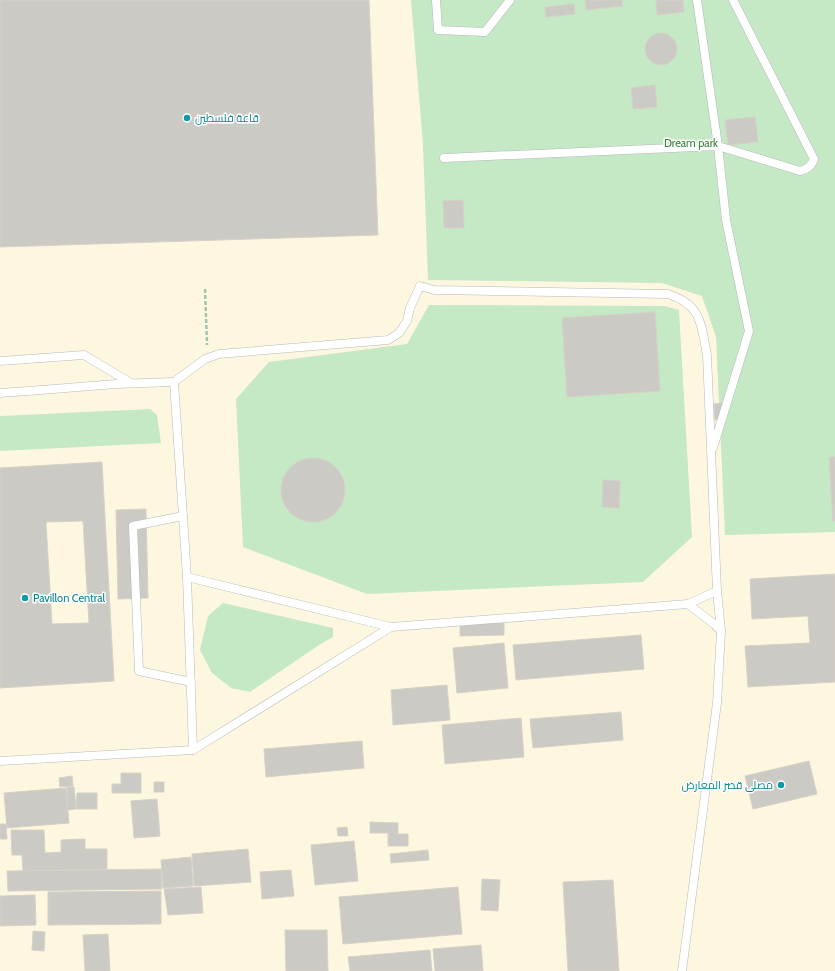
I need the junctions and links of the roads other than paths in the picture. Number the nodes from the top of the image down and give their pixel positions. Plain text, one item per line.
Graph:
1 (436, 0) edge
2 (510, 0) edge
3 (696, 0) edge
4 (733, 0) edge
5 (718, 146) junction
6 (444, 158) dead end
7 (0, 361) edge
8 (174, 382) junction
9 (132, 383) junction
10 (0, 393) edge
11 (711, 454) junction
12 (183, 516) junction
13 (187, 577) junction
14 (717, 591) junction
15 (688, 604) junction
16 (391, 626) junction
17 (720, 631) junction
18 (191, 682) junction
19 (193, 750) junction
20 (0, 761) edge
21 (682, 971) edge

1 - 2 lane
3 - 5 lane
4 - 5 lane
5 - 6 lane
5 - 11 lane
7 - 9 lane
8 - 9 lane
8 - 11 lane
8 - 12 lane
9 - 10 lane
11 - 14 lane
12 - 13 lane
12 - 18 lane
13 - 16 lane
13 - 18 lane
14 - 15 lane
14 - 17 lane
15 - 16 lane
15 - 17 lane
16 - 19 lane
17 - 21 lane
18 - 19 lane
19 - 20 lane

